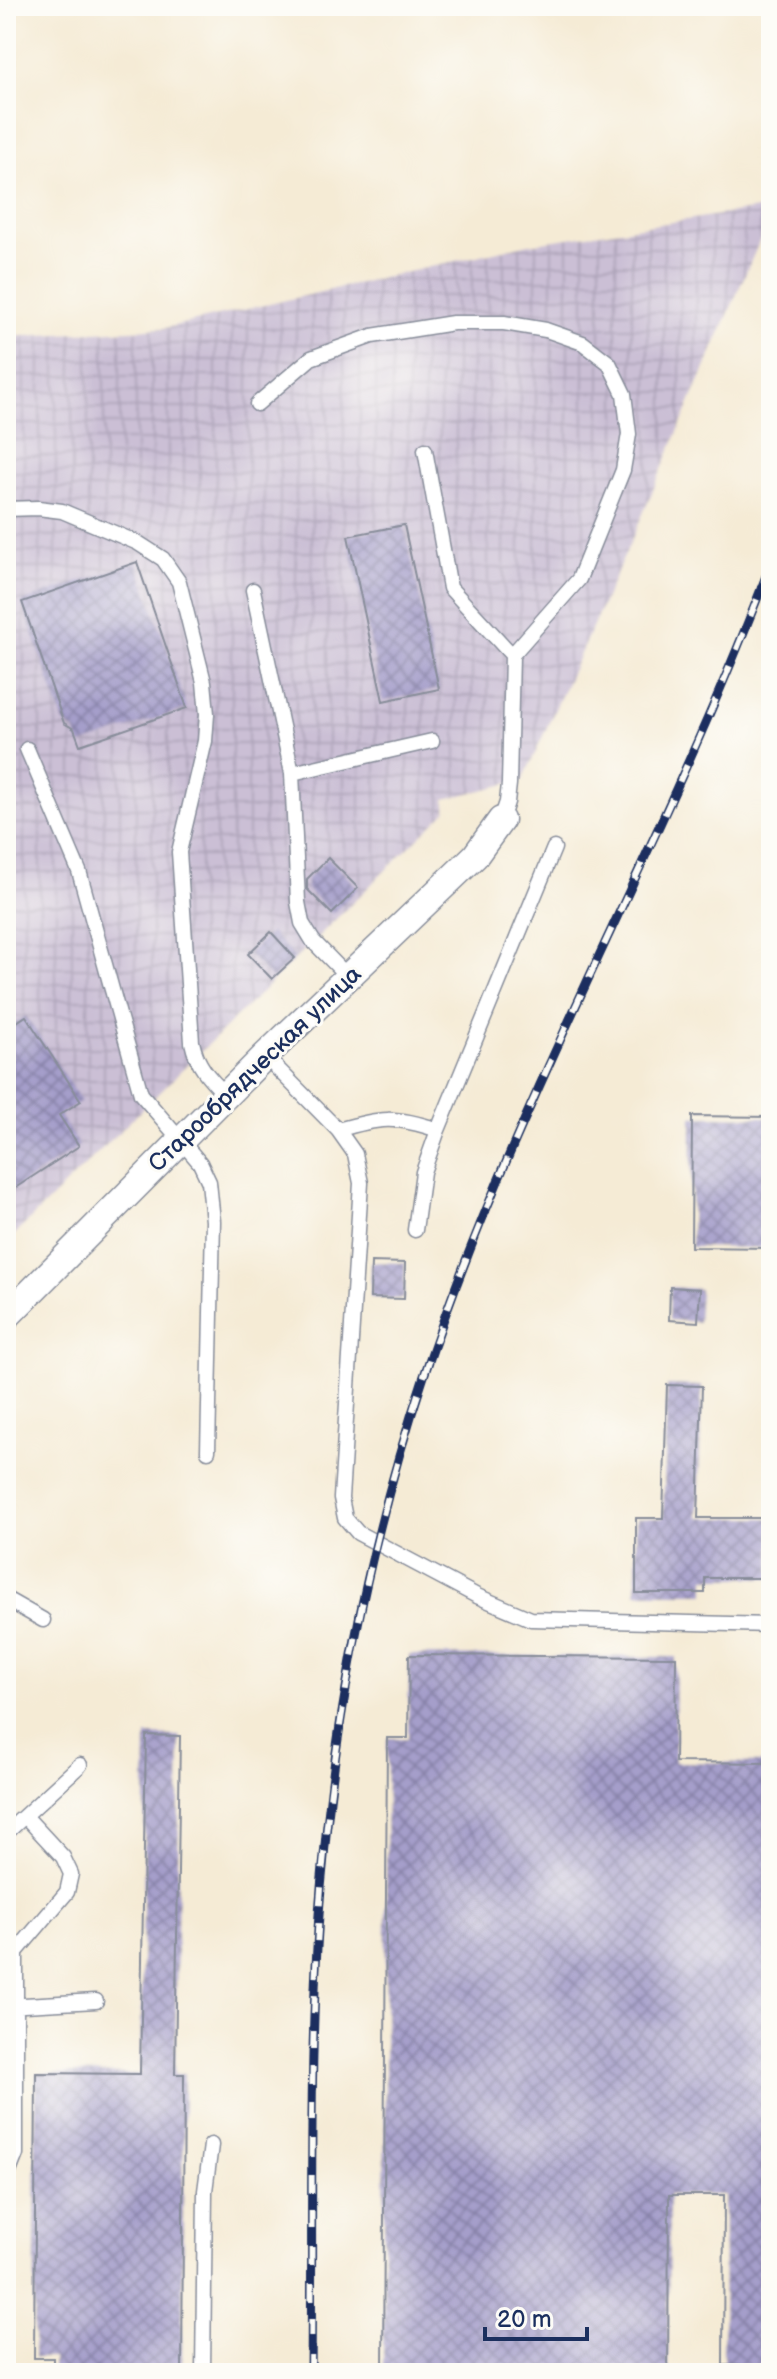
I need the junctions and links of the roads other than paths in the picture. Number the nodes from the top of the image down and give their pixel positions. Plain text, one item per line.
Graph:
1 (257, 404) dead end
2 (425, 450) dead end
3 (6, 509) edge
4 (253, 590) dead end
5 (512, 655) junction
6 (432, 741) dead end
7 (27, 749) dead end
8 (292, 773) junction
9 (501, 820) joint
10 (554, 848) dead end
11 (348, 977) junction
12 (265, 1056) junction
13 (226, 1095) junction
14 (338, 1130) junction
15 (438, 1130) junction
16 (180, 1140) junction
17 (415, 1230) dead end
18 (6, 1317) edge
19 (208, 1451) dead end
20 (6, 1599) edge
21 (43, 1620) dead end
22 (771, 1625) edge
23 (80, 1765) dead end
24 (25, 1816) junction
25 (6, 1833) edge
26 (96, 2001) dead end
27 (11, 2006) edge
28 (211, 2145) dead end
29 (6, 2179) edge
30 (203, 2373) edge

1 - 5 lane
2 - 5 lane
3 - 13 lane
4 - 8 lane
5 - 9 lane
6 - 8 lane
7 - 16 lane
8 - 11 lane
9 - 11 street, Старообрядческая улица
10 - 15 lane
11 - 12 street, Старообрядческая улица
12 - 13 street, Старообрядческая улица
12 - 14 lane
13 - 16 street, Старообрядческая улица
14 - 15 lane
14 - 22 lane
15 - 17 lane
16 - 18 street, Старообрядческая улица
16 - 19 lane
20 - 21 lane
23 - 24 lane
24 - 25 lane
24 - 27 lane
26 - 27 lane
27 - 29 lane
28 - 30 lane

